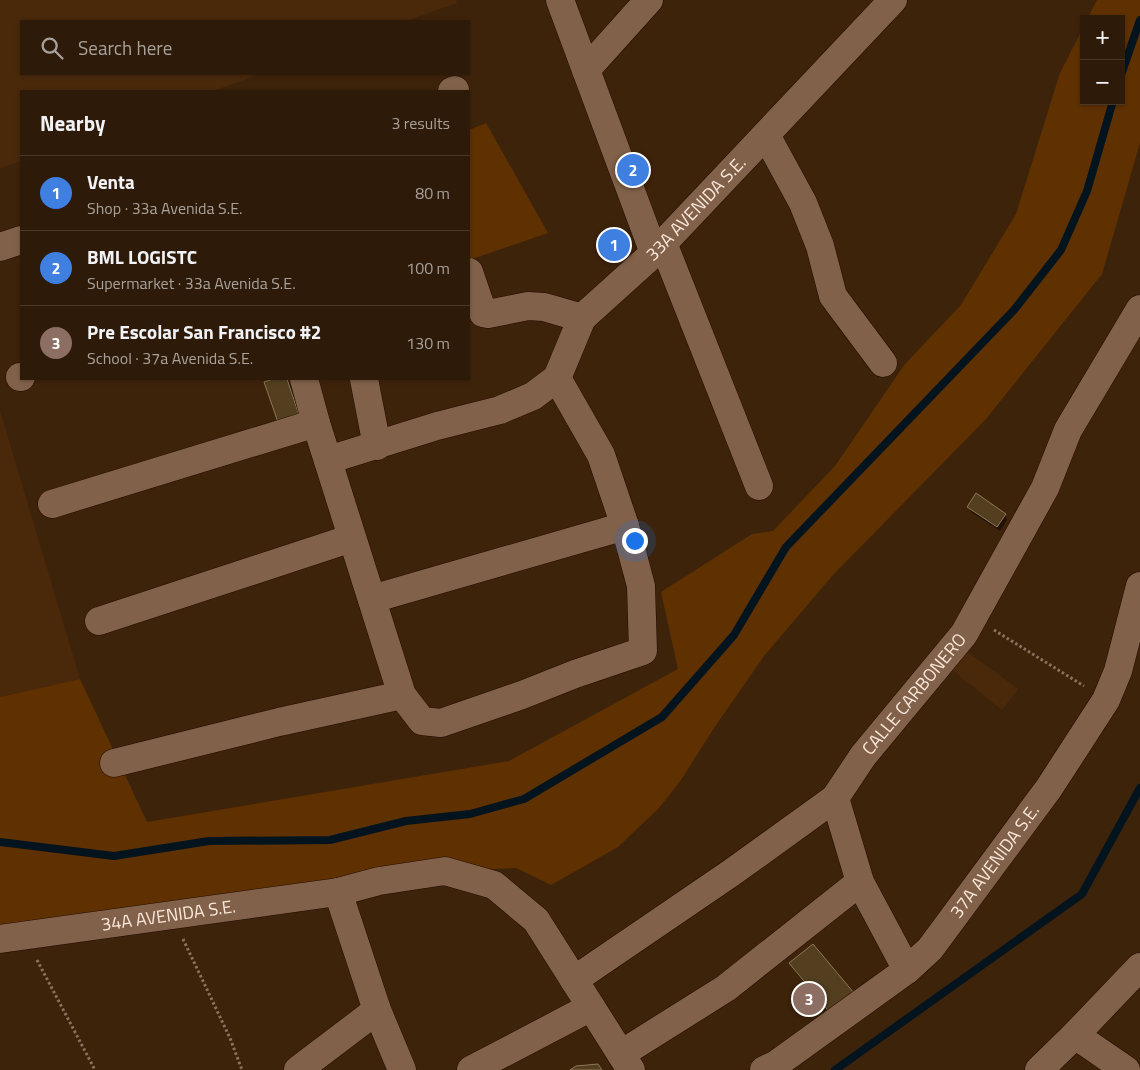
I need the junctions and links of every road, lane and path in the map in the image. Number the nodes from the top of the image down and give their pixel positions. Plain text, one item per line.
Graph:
1 (560, 0) edge
2 (649, 0) edge
3 (887, 2) edge
4 (586, 70) junction
5 (766, 135) junction
6 (20, 240) edge
7 (0, 246) edge
8 (659, 248) junction
9 (470, 275) edge
10 (1140, 309) edge
11 (582, 318) junction
12 (883, 364) dead end
13 (557, 378) junction
14 (304, 380) edge
15 (364, 380) edge
16 (316, 423) junction
17 (377, 446) junction
18 (328, 460) junction
19 (759, 486) dead end
20 (52, 504) dead end
21 (625, 526) junction
22 (352, 538) junction
23 (1140, 586) edge
24 (372, 599) junction
25 (973, 617) junction
26 (99, 621) dead end
27 (402, 695) junction
28 (1106, 700) junction
29 (114, 763) dead end
30 (835, 798) junction
31 (860, 882) junction
32 (338, 892) junction
33 (174, 915) junction
34 (12, 937) edge
35 (1140, 967) edge
36 (907, 970) junction
37 (574, 980) junction
38 (591, 1007) junction
39 (377, 1010) junction
40 (1075, 1035) junction
41 (626, 1062) edge
42 (95, 1070) edge
43 (242, 1070) edge
44 (298, 1070) edge
45 (402, 1070) edge
46 (471, 1070) edge
47 (764, 1070) edge
48 (1039, 1070) edge
49 (1126, 1070) edge

1 - 4 street
2 - 4 street
3 - 5 street, 33A AVENIDA S.E.
4 - 8 street
5 - 8 street, 33A AVENIDA S.E.
5 - 12 street
6 - 7 street
8 - 11 street, 33A AVENIDA S.E.
8 - 19 street
9 - 11 street
10 - 25 street, CALLE CARBONERO
11 - 13 street, 33A AVENIDA S.E.
13 - 17 street
13 - 21 street
14 - 16 street
15 - 17 street
16 - 18 street
16 - 20 street
17 - 18 street
18 - 22 street
21 - 24 street
21 - 27 street
22 - 24 street
22 - 26 street
23 - 28 street, 37A AVENIDA S.E.
24 - 27 street
25 - 28 path
25 - 30 street, CALLE CARBONERO
27 - 29 street
28 - 36 street, 37A AVENIDA S.E.
30 - 31 street
30 - 37 street, CALLE CARBONERO
31 - 36 street
31 - 41 street
32 - 33 street, 34A AVENIDA S.E.
32 - 37 street, 34A AVENIDA S.E.
32 - 39 street
33 - 34 street, 34A AVENIDA S.E.
33 - 43 path
34 - 42 path
35 - 40 street
36 - 47 street, 37A AVENIDA S.E.
37 - 38 street, 34A AVENIDA S.E.
38 - 41 street, 34A AVENIDA S.E.
38 - 46 street
39 - 44 street
39 - 45 street
40 - 48 street
40 - 49 street

